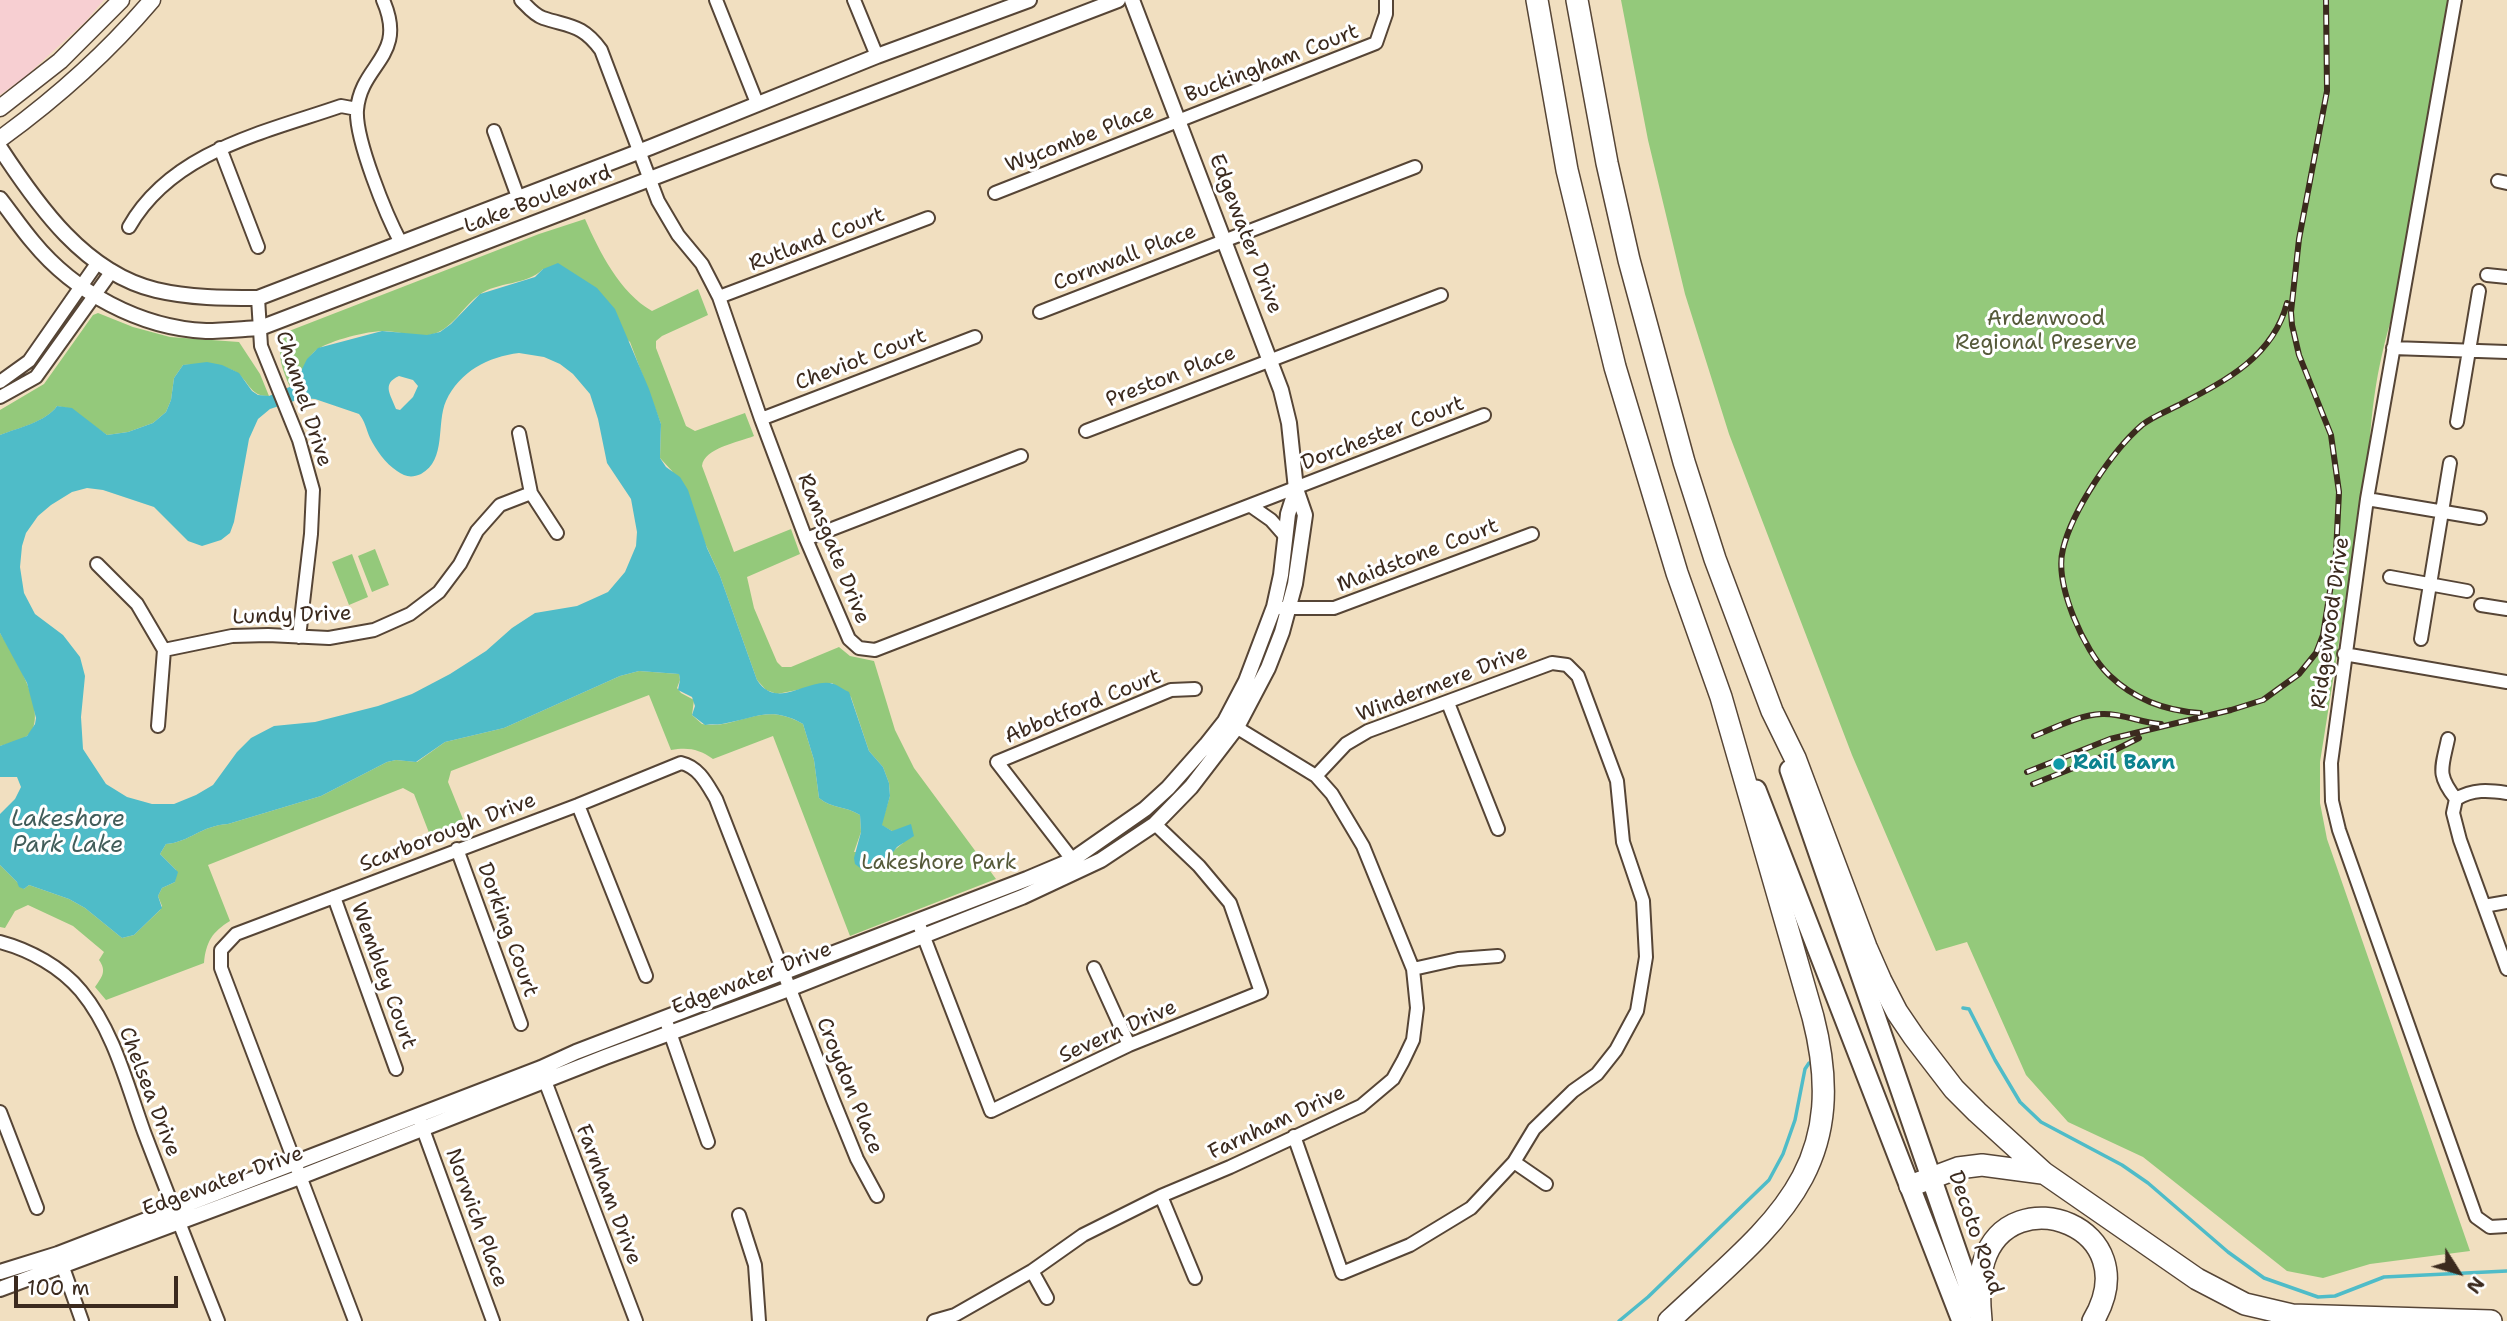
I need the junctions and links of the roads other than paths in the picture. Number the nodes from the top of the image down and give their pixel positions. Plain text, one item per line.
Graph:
1 (121, 0) edge
2 (152, 0) edge
3 (383, 0) edge
4 (521, 0) edge
5 (716, 0) edge
6 (854, 0) edge
7 (1029, 0) edge
8 (1118, 0) edge
9 (1132, 0) edge
10 (1386, 0) edge
11 (1537, 0) edge
12 (1577, 0) edge
13 (2455, 0) edge
14 (994, 6) edge
15 (877, 56) junction
16 (757, 103) junction
17 (0, 108) edge
18 (357, 109) junction
19 (1179, 121) junction
20 (494, 131) dead end
21 (0, 139) edge
22 (0, 148) edge
23 (220, 148) junction
24 (638, 151) junction
25 (1415, 167) dead end
26 (649, 180) junction
27 (995, 192) dead end
28 (518, 197) junction
29 (0, 199) edge
30 (928, 218) dead end
31 (130, 226) dead end
32 (1225, 240) junction
33 (401, 243) junction
34 (258, 247) dead end
35 (98, 262) junction
36 (112, 271) junction
37 (2487, 275) dead end
38 (2507, 277) edge
39 (81, 285) junction
40 (2479, 291) dead end
41 (94, 294) junction
42 (1441, 295) dead end
43 (719, 297) junction
44 (258, 298) junction
45 (1040, 312) dead end
46 (260, 328) junction
47 (975, 337) dead end
48 (2393, 348) junction
49 (2469, 351) junction
50 (2507, 352) edge
51 (1270, 360) junction
52 (0, 382) edge
53 (0, 397) edge
54 (1485, 415) dead end
55 (761, 419) junction
56 (2458, 422) dead end
57 (1086, 430) dead end
58 (519, 433) dead end
59 (1021, 456) dead end
60 (2450, 463) dead end
61 (1296, 489) junction
62 (531, 492) junction
63 (2367, 499) junction
64 (1251, 506) junction
65 (2442, 512) junction
66 (2480, 518) dead end
67 (556, 533) dead end
68 (1532, 534) dead end
69 (1286, 537) junction
70 (806, 539) junction
71 (97, 564) dead end
72 (2390, 577) dead end
73 (2429, 584) junction
74 (2467, 591) dead end
75 (2481, 605) dead end
76 (1281, 608) junction
77 (2507, 609) edge
78 (299, 637) junction
79 (2421, 639) dead end
80 (164, 650) junction
81 (2344, 654) junction
82 (2507, 682) edge
83 (1195, 689) dead end
84 (1721, 697) junction
85 (1448, 703) junction
86 (1772, 711) junction
87 (1231, 724) junction
88 (158, 726) dead end
89 (2448, 739) dead end
90 (1316, 776) junction
91 (2507, 793) edge
92 (2456, 799) junction
93 (578, 804) junction
94 (1155, 824) junction
95 (1498, 830) dead end
96 (457, 849) junction
97 (1076, 865) junction
98 (334, 897) junction
99 (2507, 902) edge
100 (2484, 906) junction
101 (921, 928) junction
102 (0, 942) edge
103 (1498, 956) dead end
104 (1094, 968) dead end
105 (1413, 969) junction
106 (2507, 969) edge
107 (783, 973) junction
108 (646, 976) dead end
109 (789, 989) junction
110 (665, 1018) junction
111 (521, 1024) dead end
112 (670, 1033) junction
113 (1129, 1045) junction
114 (396, 1069) dead end
115 (543, 1075) junction
116 (0, 1112) edge
117 (420, 1121) junction
118 (1294, 1136) junction
119 (708, 1142) dead end
120 (296, 1161) junction
121 (1514, 1162) junction
122 (1929, 1169) junction
123 (2044, 1173) junction
124 (300, 1177) junction
125 (1907, 1178) junction
126 (1546, 1184) dead end
127 (877, 1196) dead end
128 (1161, 1196) junction
129 (37, 1208) dead end
130 (175, 1215) junction
131 (739, 1215) dead end
132 (2507, 1226) edge
133 (60, 1260) junction
134 (1032, 1271) junction
135 (0, 1272) edge
136 (1195, 1278) dead end
137 (0, 1289) edge
138 (1047, 1298) dead end
139 (1970, 1317) edge
140 (82, 1321) edge
141 (218, 1321) edge
142 (355, 1321) edge
143 (493, 1321) edge
144 (636, 1321) edge
145 (759, 1321) edge
146 (934, 1321) edge
147 (1669, 1321) edge
148 (2093, 1321) edge
149 (2491, 1321) edge

1 - 17 main road
2 - 21 main road
3 - 18 street
4 - 24 street, Ramsgate Drive
5 - 16 street
6 - 15 street
7 - 14 street, Lake Boulevard
8 - 26 street, Lake Boulevard
9 - 19 street, Edgewater Drive
10 - 19 street, Buckingham Court
11 - 84 highway
12 - 86 highway
13 - 48 street, Ridgewood Drive
14 - 15 street, Lake Boulevard
15 - 16 street, Lake Boulevard
16 - 24 street, Lake Boulevard
18 - 23 street
18 - 33 street
19 - 27 street, Wycombe Place
19 - 32 street, Edgewater Drive
20 - 28 street
22 - 35 street, Lake Boulevard
23 - 31 street
23 - 34 street
24 - 26 street, Ramsgate Drive
24 - 28 street, Lake Boulevard
25 - 32 street, Cornwall Place
26 - 43 street, Ramsgate Drive
26 - 46 street, Lake Boulevard
28 - 33 street, Lake Boulevard
29 - 39 street, Lake Boulevard
30 - 43 street, Rutland Court
32 - 45 street, Cornwall Place
32 - 51 street, Edgewater Drive
33 - 44 street, Lake Boulevard
35 - 36 street, Lake Boulevard
35 - 39 street
36 - 41 street
36 - 44 street, Lake Boulevard
37 - 38 street
39 - 41 street, Lake Boulevard
39 - 52 street
40 - 49 street
41 - 46 street, Lake Boulevard
41 - 53 street
42 - 51 street, Preston Place
43 - 55 street, Ramsgate Drive
44 - 46 street, Channel Drive
46 - 78 street, Channel Drive
47 - 55 street, Cheviot Court
48 - 49 street
48 - 63 street, Ridgewood Drive
49 - 50 street
49 - 56 street
51 - 57 street, Preston Place
51 - 61 street, Edgewater Drive
54 - 61 street, Dorchester Court
55 - 70 street, Ramsgate Drive
58 - 62 street
59 - 70 street
60 - 65 street
61 - 64 street, Ramsgate Drive
61 - 69 street, Edgewater Drive
61 - 76 street, Edgewater Drive
62 - 67 street
62 - 78 street, Lundy Drive
63 - 65 street
63 - 81 street, Ridgewood Drive
64 - 69 street
64 - 70 street, Ramsgate Drive
65 - 66 street
65 - 73 street
68 - 76 street, Maidstone Court
69 - 76 street, Edgewater Drive
71 - 80 street
72 - 73 street
73 - 74 street
73 - 79 street
75 - 77 street
76 - 87 street, Edgewater Drive
78 - 80 street, Lundy Drive
80 - 88 street
81 - 82 street
81 - 132 street, Ridgewood Drive
83 - 97 street, Abbotford Court
84 - 125 highway, Decoto Road
84 - 147 highway
85 - 90 street, Windermere Drive
85 - 95 street
85 - 121 street, Windermere Drive
86 - 122 highway, Decoto Road
86 - 123 highway
87 - 90 street, Farnham Drive
87 - 94 street, Edgewater Drive
87 - 97 street, Edgewater Drive
89 - 92 street
90 - 105 street, Farnham Drive
91 - 92 street
92 - 100 street
93 - 96 street, Scarborough Drive
93 - 107 street, Scarborough Drive
93 - 108 street
94 - 97 street, Edgewater Drive
94 - 113 street, Severn Drive
96 - 98 street, Scarborough Drive
96 - 111 street, Dorking Court
97 - 101 street, Edgewater Drive
98 - 114 street, Wembley Court
98 - 120 street, Scarborough Drive
99 - 100 street
100 - 106 street
101 - 107 street, Edgewater Drive
101 - 109 street, Edgewater Drive
101 - 113 street, Severn Drive
102 - 130 street, Chelsea Drive
103 - 105 street
104 - 113 street
105 - 118 street, Farnham Drive
107 - 109 street, Scarborough Drive
107 - 110 street, Edgewater Drive
109 - 112 street, Edgewater Drive
109 - 127 street, Croydon Place
110 - 112 street
110 - 115 street, Edgewater Drive
112 - 115 street, Edgewater Drive
112 - 119 street
115 - 117 street, Edgewater Drive
115 - 144 street, Farnham Drive
116 - 129 street
117 - 120 street, Edgewater Drive
117 - 124 street, Edgewater Drive
117 - 143 street, Norwich Place
118 - 121 street, Windermere Drive
118 - 128 street, Farnham Drive
120 - 124 street, Scarborough Drive
120 - 130 street, Edgewater Drive
121 - 126 street
122 - 123 highway
122 - 125 highway
122 - 139 highway, Decoto Road
123 - 149 highway
124 - 130 street, Edgewater Drive
124 - 142 street, Scarborough Drive
125 - 139 highway, Decoto Road
128 - 134 street, Farnham Drive
128 - 136 street
130 - 133 street, Edgewater Drive
130 - 141 street, Chelsea Drive
131 - 145 street
133 - 135 street, Edgewater Drive
133 - 137 street, Edgewater Drive
133 - 140 street
134 - 138 street
134 - 146 street, Farnham Drive
139 - 148 highway

